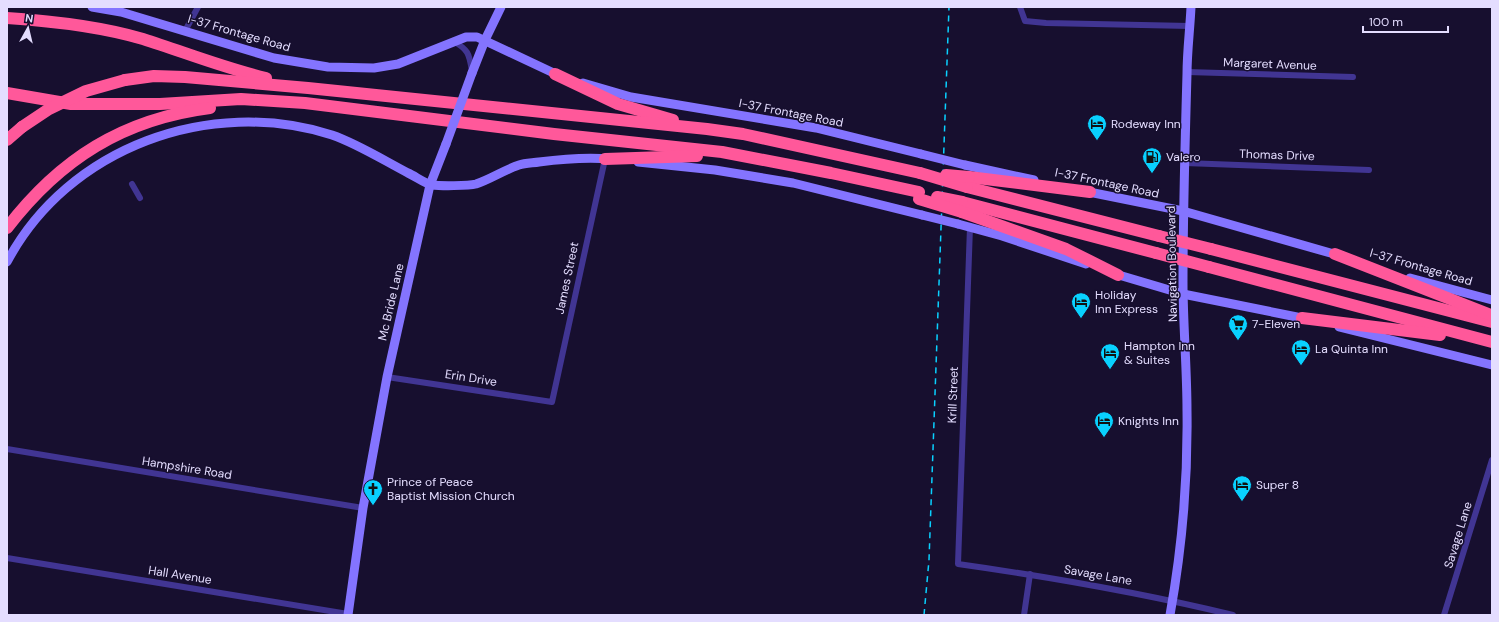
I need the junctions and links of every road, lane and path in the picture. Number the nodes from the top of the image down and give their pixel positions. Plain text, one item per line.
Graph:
1 (92, 7) edge
2 (198, 7) edge
3 (501, 7) edge
4 (1020, 7) edge
5 (1191, 7) edge
6 (7, 18) edge
7 (1190, 26) junction
8 (185, 31) junction
9 (485, 40) junction
10 (453, 41) junction
11 (1187, 72) junction
12 (472, 73) junction
13 (555, 74) junction
14 (1352, 78) dead end
15 (308, 88) junction
16 (7, 93) edge
17 (305, 103) junction
18 (707, 129) junction
19 (7, 140) edge
20 (605, 159) junction
21 (1185, 163) junction
22 (796, 166) junction
23 (1369, 170) dead end
24 (968, 182) junction
25 (132, 184) dead end
26 (430, 184) junction
27 (1090, 192) junction
28 (140, 198) dead end
29 (962, 207) junction
30 (1183, 211) junction
31 (970, 227) junction
32 (8, 228) edge
33 (1335, 254) junction
34 (7, 262) edge
35 (1118, 275) junction
36 (1183, 294) junction
37 (1492, 300) edge
38 (1492, 315) edge
39 (1302, 318) junction
40 (1492, 322) edge
41 (1489, 342) edge
42 (1492, 365) edge
43 (387, 377) junction
44 (552, 402) joint
45 (7, 449) edge
46 (1492, 460) edge
47 (363, 508) junction
48 (7, 558) edge
49 (958, 564) joint
50 (1030, 574) junction
51 (1173, 600) junction
52 (348, 615) edge
53 (1024, 615) edge
54 (1170, 615) edge
55 (1233, 615) edge
56 (1444, 615) edge

1 - 8 main road, I-37 Frontage Road
2 - 8 street
3 - 9 main road, Mc Bride Lane
4 - 7 street
5 - 7 main road, Navigation Boulevard
6 - 15 highway
7 - 11 main road, Navigation Boulevard
8 - 10 main road, I-37 Frontage Road
9 - 10 main road, I-37 Frontage Road
9 - 12 main road, Mc Bride Lane
9 - 13 main road, I-37 Frontage Road
10 - 12 street
11 - 14 street, Margaret Avenue
11 - 21 main road, Navigation Boulevard
12 - 26 main road, Mc Bride Lane, bridge
13 - 18 highway
13 - 27 main road, I-37 Frontage Road, bridge
15 - 18 highway
15 - 19 highway, bridge
16 - 17 highway
17 - 22 highway
17 - 32 highway
18 - 24 highway, bridge
20 - 22 highway
20 - 26 main road
20 - 31 main road, bridge
20 - 44 street, James Street
21 - 23 street, Thomas Drive
21 - 30 main road, Navigation Boulevard
22 - 29 highway, bridge
24 - 27 highway
24 - 40 highway, bridge
25 - 28 street
26 - 34 main road
26 - 43 main road, Mc Bride Lane
27 - 30 main road, I-37 Frontage Road
29 - 35 highway
29 - 41 highway, bridge
30 - 33 main road, I-37 Frontage Road
30 - 36 main road, Navigation Boulevard
31 - 35 main road
31 - 49 street, Krill Street
33 - 37 main road, I-37 Frontage Road
33 - 38 highway
35 - 36 main road
36 - 39 main road
36 - 51 main road, Navigation Boulevard
39 - 41 highway
39 - 42 main road
43 - 44 street, Erin Drive
43 - 47 main road, Mc Bride Lane
45 - 47 street, Hampshire Road
46 - 56 street, Savage Lane
47 - 52 main road, Mc Bride Lane
48 - 52 street, Hall Avenue
49 - 50 street, Savage Lane
50 - 51 street, Savage Lane
50 - 53 street
51 - 54 main road, Navigation Boulevard
51 - 55 street, Savage Lane

